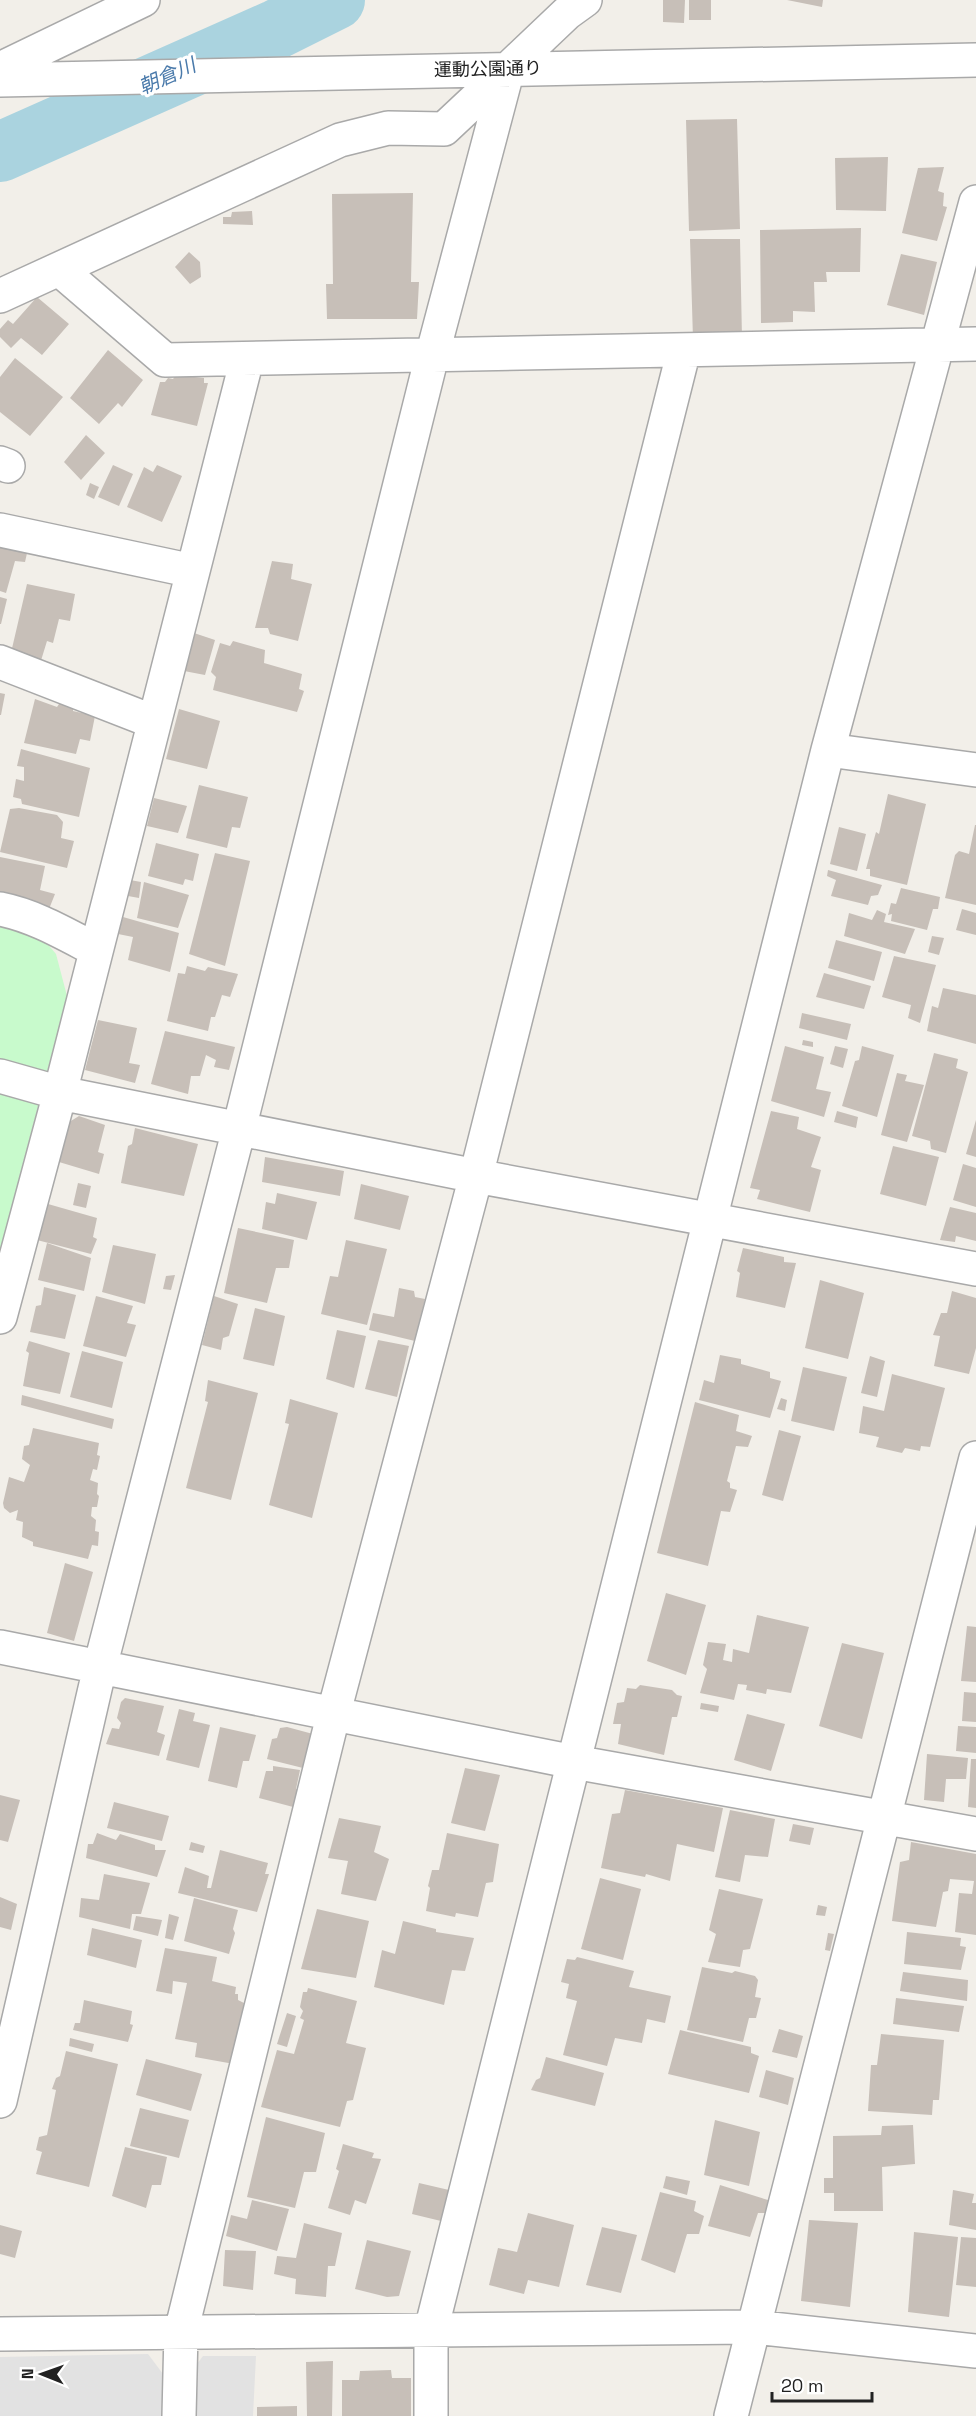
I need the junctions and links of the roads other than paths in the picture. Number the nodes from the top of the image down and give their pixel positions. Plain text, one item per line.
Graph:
1 (143, 0) edge
2 (585, 0) edge
3 (976, 60) edge
4 (0, 69) edge
5 (508, 69) junction
6 (0, 80) edge
7 (976, 202) edge
8 (59, 269) junction
9 (0, 296) edge
10 (976, 344) edge
11 (938, 345) junction
12 (684, 350) junction
13 (432, 356) junction
14 (247, 358) junction
15 (0, 530) edge
16 (193, 571) junction
17 (0, 662) edge
18 (154, 722) junction
19 (828, 750) junction
20 (976, 770) edge
21 (0, 909) edge
22 (96, 950) junction
23 (0, 1076) edge
24 (60, 1093) junction
25 (239, 1129) junction
26 (476, 1176) junction
27 (710, 1220) junction
28 (976, 1269) edge
29 (0, 1317) edge
30 (976, 1458) edge
31 (0, 1647) edge
32 (100, 1667) junction
33 (334, 1712) junction
34 (574, 1762) junction
35 (885, 1819) junction
36 (976, 1834) edge
37 (0, 2101) edge
38 (753, 2327) junction
39 (432, 2330) junction
40 (181, 2332) junction
41 (0, 2334) edge
42 (976, 2351) edge
43 (179, 2416) edge
44 (431, 2416) edge
45 (731, 2416) edge

1 - 4 street
2 - 5 street
3 - 5 street, 運動公園通り
5 - 6 street, 運動公園通り
5 - 8 street
5 - 13 street
7 - 11 street
8 - 9 street
8 - 14 street
10 - 11 street
11 - 12 street
11 - 19 street
12 - 13 street
12 - 26 street
13 - 14 street
13 - 25 street
14 - 16 street
15 - 16 street
16 - 18 street
17 - 18 street
18 - 22 street
19 - 20 street
19 - 27 street
21 - 22 street
22 - 24 street
23 - 24 street
24 - 25 street
24 - 29 street
25 - 26 street
25 - 32 street
26 - 27 street
26 - 33 street
27 - 28 street
27 - 34 street
30 - 35 street
31 - 32 street
32 - 33 street
32 - 37 street
33 - 34 street
33 - 40 street
34 - 35 street
34 - 39 street
35 - 36 street
35 - 38 street
38 - 39 street
38 - 42 street
38 - 45 street
39 - 40 street
39 - 44 street
40 - 41 street
40 - 43 street

